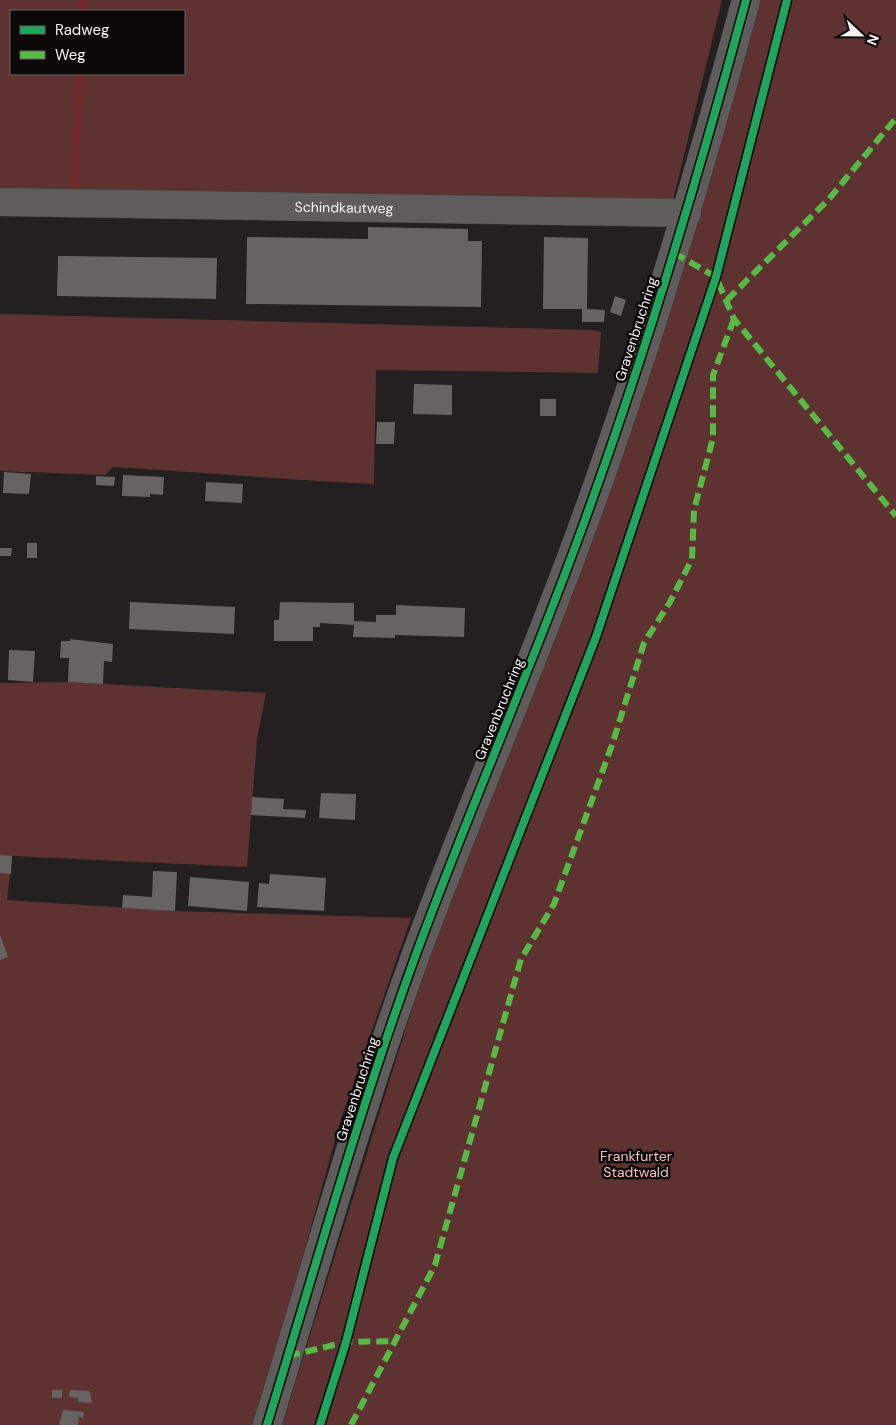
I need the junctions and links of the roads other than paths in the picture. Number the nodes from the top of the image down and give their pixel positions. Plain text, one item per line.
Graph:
1 (746, 0) edge
2 (0, 202) edge
3 (687, 214) junction
4 (267, 1425) edge

1 - 3 street, Gravenbruchring
2 - 3 street, Schindkautweg
3 - 4 street, Gravenbruchring

